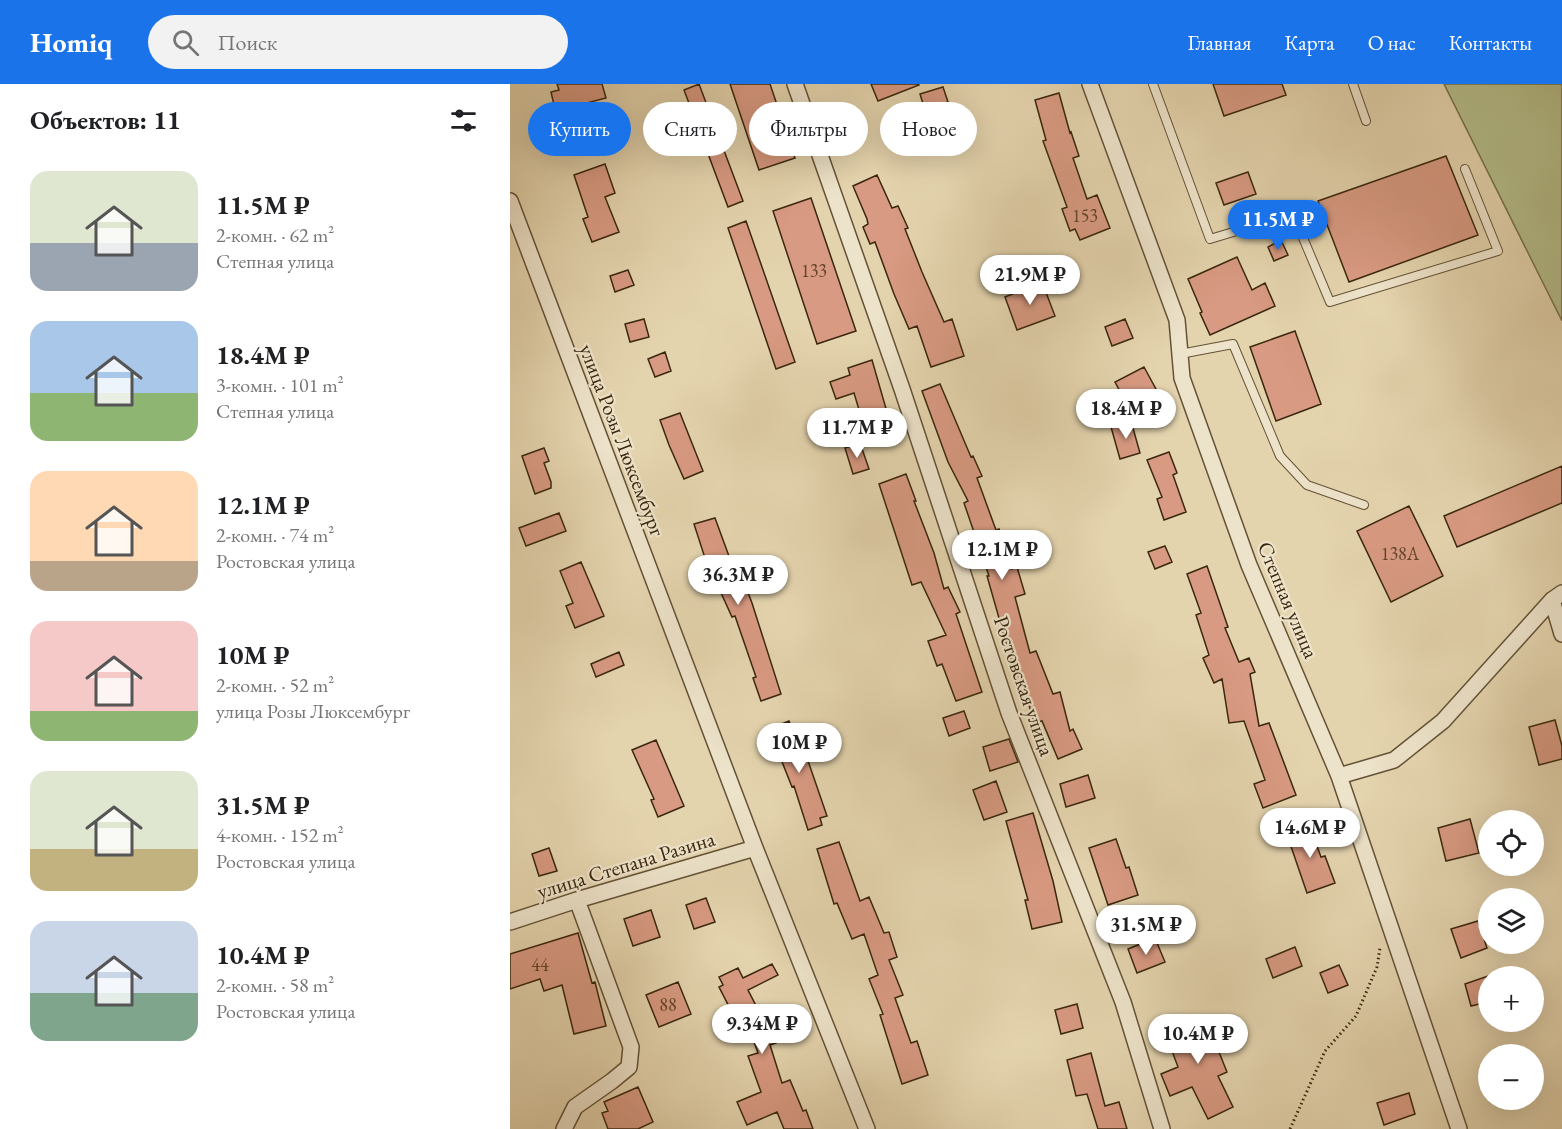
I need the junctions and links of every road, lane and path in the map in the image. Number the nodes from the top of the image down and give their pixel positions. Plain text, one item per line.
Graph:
1 (795, 84) edge
2 (1090, 84) edge
3 (1153, 84) edge
4 (1353, 84) edge
5 (1366, 121) dead end
6 (1465, 169) dead end
7 (510, 201) edge
8 (1180, 354) junction
9 (1364, 505) dead end
10 (1557, 596) edge
11 (1562, 634) edge
12 (1339, 776) junction
13 (755, 848) junction
14 (577, 900) junction
15 (510, 922) edge
16 (1380, 946) dead end
17 (564, 1129) edge
18 (867, 1129) edge
19 (1162, 1129) edge
20 (1290, 1129) edge
21 (1459, 1129) edge

1 - 19 street, Ростовская улица
2 - 8 street, Степная улица
3 - 6 lane
4 - 5 lane
7 - 13 street, улица Розы Люксембург
8 - 9 lane
8 - 12 street, Степная улица
10 - 11 street
10 - 12 street
12 - 21 street, Степная улица
13 - 14 street, улица Степана Разина
13 - 18 street, улица Розы Люксембург
14 - 15 street, улица Степана Разина
14 - 17 street
16 - 20 path

